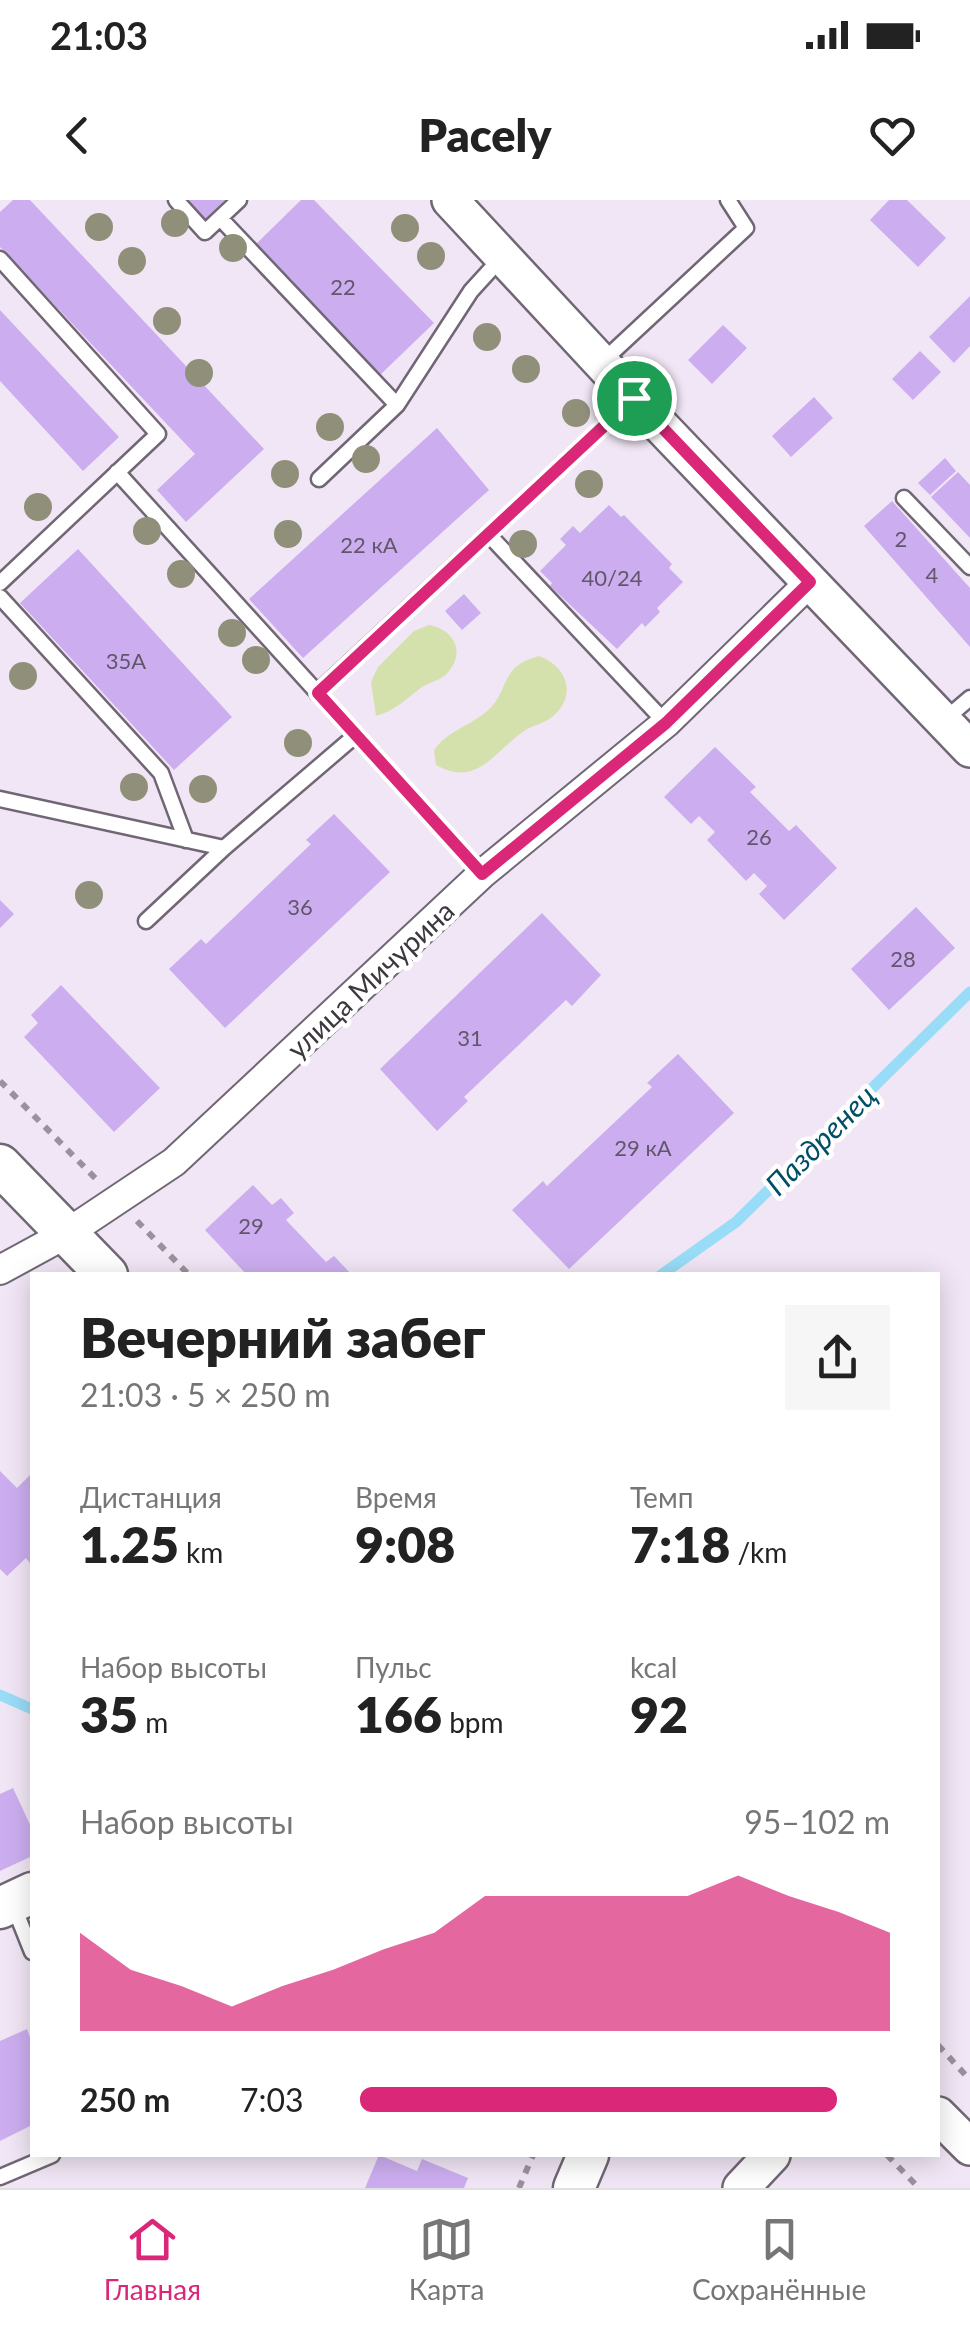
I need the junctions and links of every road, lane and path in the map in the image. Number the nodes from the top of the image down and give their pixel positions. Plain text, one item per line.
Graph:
1 (176, 200) edge
2 (239, 200) edge
3 (450, 200) edge
4 (728, 200) edge
5 (220, 218) junction
6 (503, 256) junction
7 (0, 259) edge
8 (601, 363) junction
9 (634, 398) junction
10 (397, 405) junction
11 (118, 472) junction
12 (319, 479) dead end
13 (904, 498) dead end
14 (488, 535) junction
15 (970, 567) edge
16 (810, 582) junction
17 (0, 583) edge
18 (0, 597) edge
19 (318, 693) junction
20 (970, 698) edge
21 (943, 722) junction
22 (666, 723) junction
23 (356, 735) junction
24 (970, 749) edge
25 (0, 799) edge
26 (186, 840) junction
27 (224, 848) junction
28 (482, 874) junction
29 (146, 921) dead end
30 (0, 1165) edge
31 (66, 1234) junction
32 (0, 1270) edge
33 (104, 1272) edge
34 (15, 1901) edge
35 (30, 1946) edge
36 (940, 2047) edge
37 (970, 2080) edge
38 (940, 2116) edge
39 (970, 2147) edge
40 (47, 2157) edge
41 (533, 2157) edge
42 (587, 2157) edge
43 (770, 2157) edge
44 (889, 2157) edge
45 (0, 2177) edge
46 (519, 2188) edge
47 (574, 2188) edge
48 (742, 2188) edge
49 (918, 2188) edge

1 - 5 lane
2 - 5 lane
3 - 6 street
4 - 8 lane
5 - 10 lane
6 - 8 street
6 - 10 lane
7 - 11 lane
8 - 9 street
9 - 14 lane
9 - 16 street
10 - 12 lane
11 - 17 lane
11 - 19 lane
13 - 15 lane
14 - 19 lane
14 - 22 lane
16 - 21 street
16 - 22 street, улица Мичурина
18 - 26 lane
19 - 23 lane
20 - 21 lane
21 - 24 street
22 - 28 street, улица Мичурина
23 - 27 lane
23 - 28 lane
25 - 26 lane
26 - 27 lane
27 - 29 lane
28 - 31 street, улица Мичурина
30 - 31 main road
31 - 32 street, улица Мичурина
31 - 33 main road
34 - 35 lane
36 - 37 path
38 - 39 street
40 - 45 lane
41 - 46 path
42 - 47 main road
43 - 48 street
44 - 49 path

